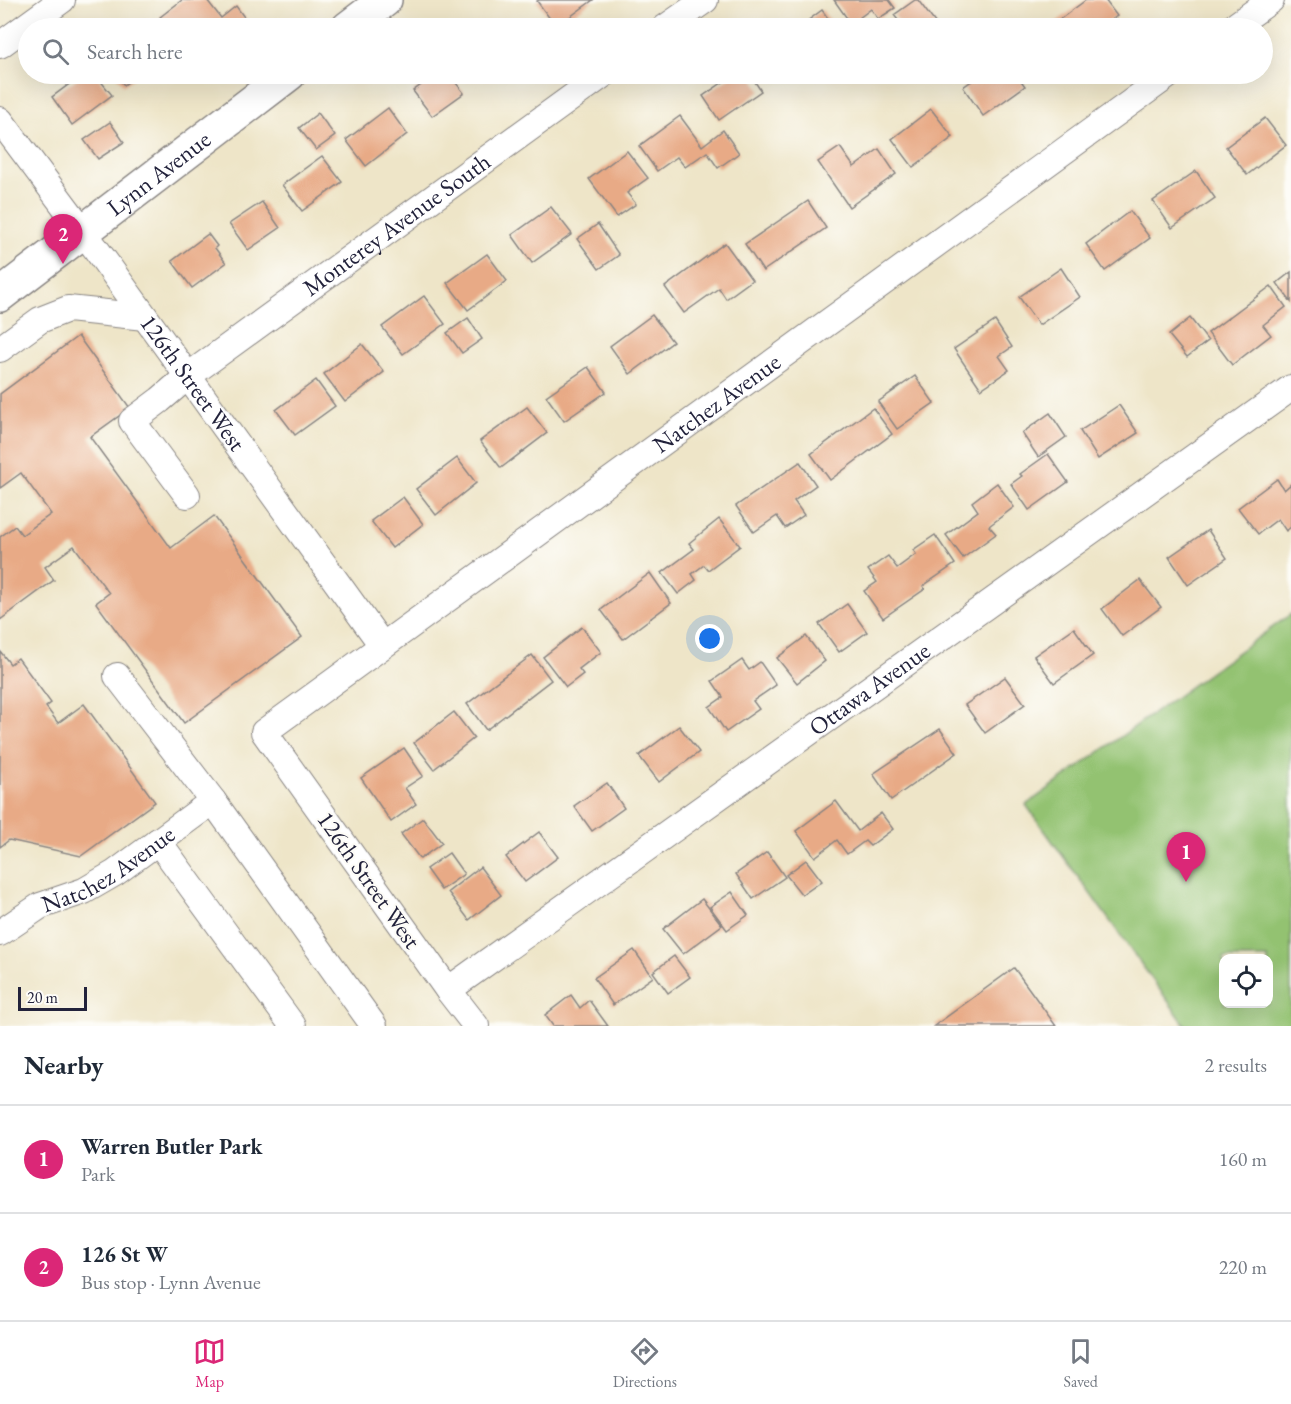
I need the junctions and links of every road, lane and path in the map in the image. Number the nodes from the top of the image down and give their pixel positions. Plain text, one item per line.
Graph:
1 (62, 0) edge
2 (385, 0) edge
3 (705, 0) edge
4 (1271, 0) edge
5 (37, 18) edge
6 (361, 18) edge
7 (679, 18) edge
8 (1246, 18) edge
9 (18, 32) edge
10 (0, 45) edge
11 (276, 84) edge
12 (590, 84) edge
13 (1156, 84) edge
14 (0, 120) edge
15 (83, 231) junction
16 (0, 295) edge
17 (145, 317) junction
18 (0, 349) edge
19 (188, 376) junction
20 (1291, 388) edge
21 (187, 495) dead end
22 (382, 645) junction
23 (117, 676) dead end
24 (264, 732) joint
25 (213, 801) junction
26 (158, 841) junction
27 (0, 933) edge
28 (448, 990) junction
29 (293, 1026) edge
30 (374, 1026) edge
31 (476, 1026) edge

1 - 5 street
2 - 6 main road
3 - 7 street
4 - 8 street
9 - 10 street
11 - 15 main road, Lynn Avenue
12 - 19 street, Monterey Avenue South
13 - 22 street, Natchez Avenue
14 - 15 street, 126th Street West
15 - 16 main road, Lynn Avenue
15 - 17 street, 126th Street West
17 - 18 street
17 - 19 street, 126th Street West
19 - 21 street, Monterey Avenue South
19 - 22 street, 126th Street West
20 - 28 street, Ottawa Avenue
22 - 24 street, Natchez Avenue
23 - 25 street
24 - 28 street, 126th Street West
25 - 26 street, Natchez Avenue
25 - 30 street
26 - 27 street, Natchez Avenue
26 - 29 street
28 - 31 street, 126th Street West

